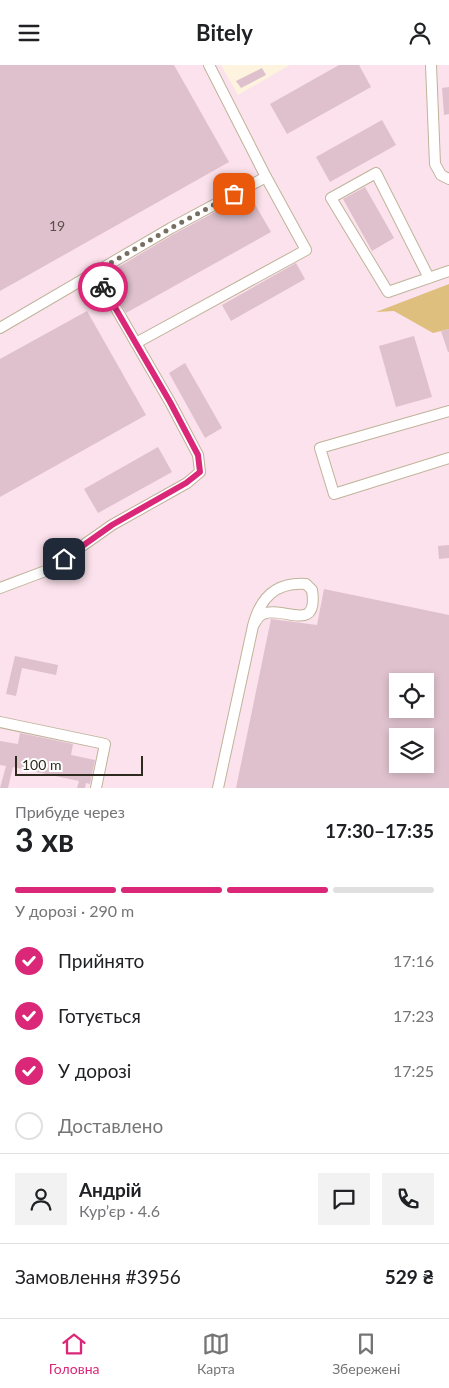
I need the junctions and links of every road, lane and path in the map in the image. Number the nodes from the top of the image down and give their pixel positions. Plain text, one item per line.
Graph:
1 (209, 65) edge
2 (431, 65) edge
3 (266, 177) junction
4 (449, 179) edge
5 (449, 271) edge
6 (95, 272) junction
7 (429, 278) junction
8 (0, 327) edge
9 (136, 343) junction
10 (449, 411) edge
11 (449, 458) edge
12 (0, 588) edge
13 (253, 626) junction
14 (0, 722) edge
15 (96, 788) edge
16 (218, 788) edge

1 - 3 lane
2 - 4 lane
3 - 6 lane
3 - 9 lane
5 - 7 lane
6 - 8 lane
6 - 9 lane
7 - 7 lane
9 - 12 lane
10 - 11 lane
13 - 13 lane
13 - 16 lane
14 - 15 lane

